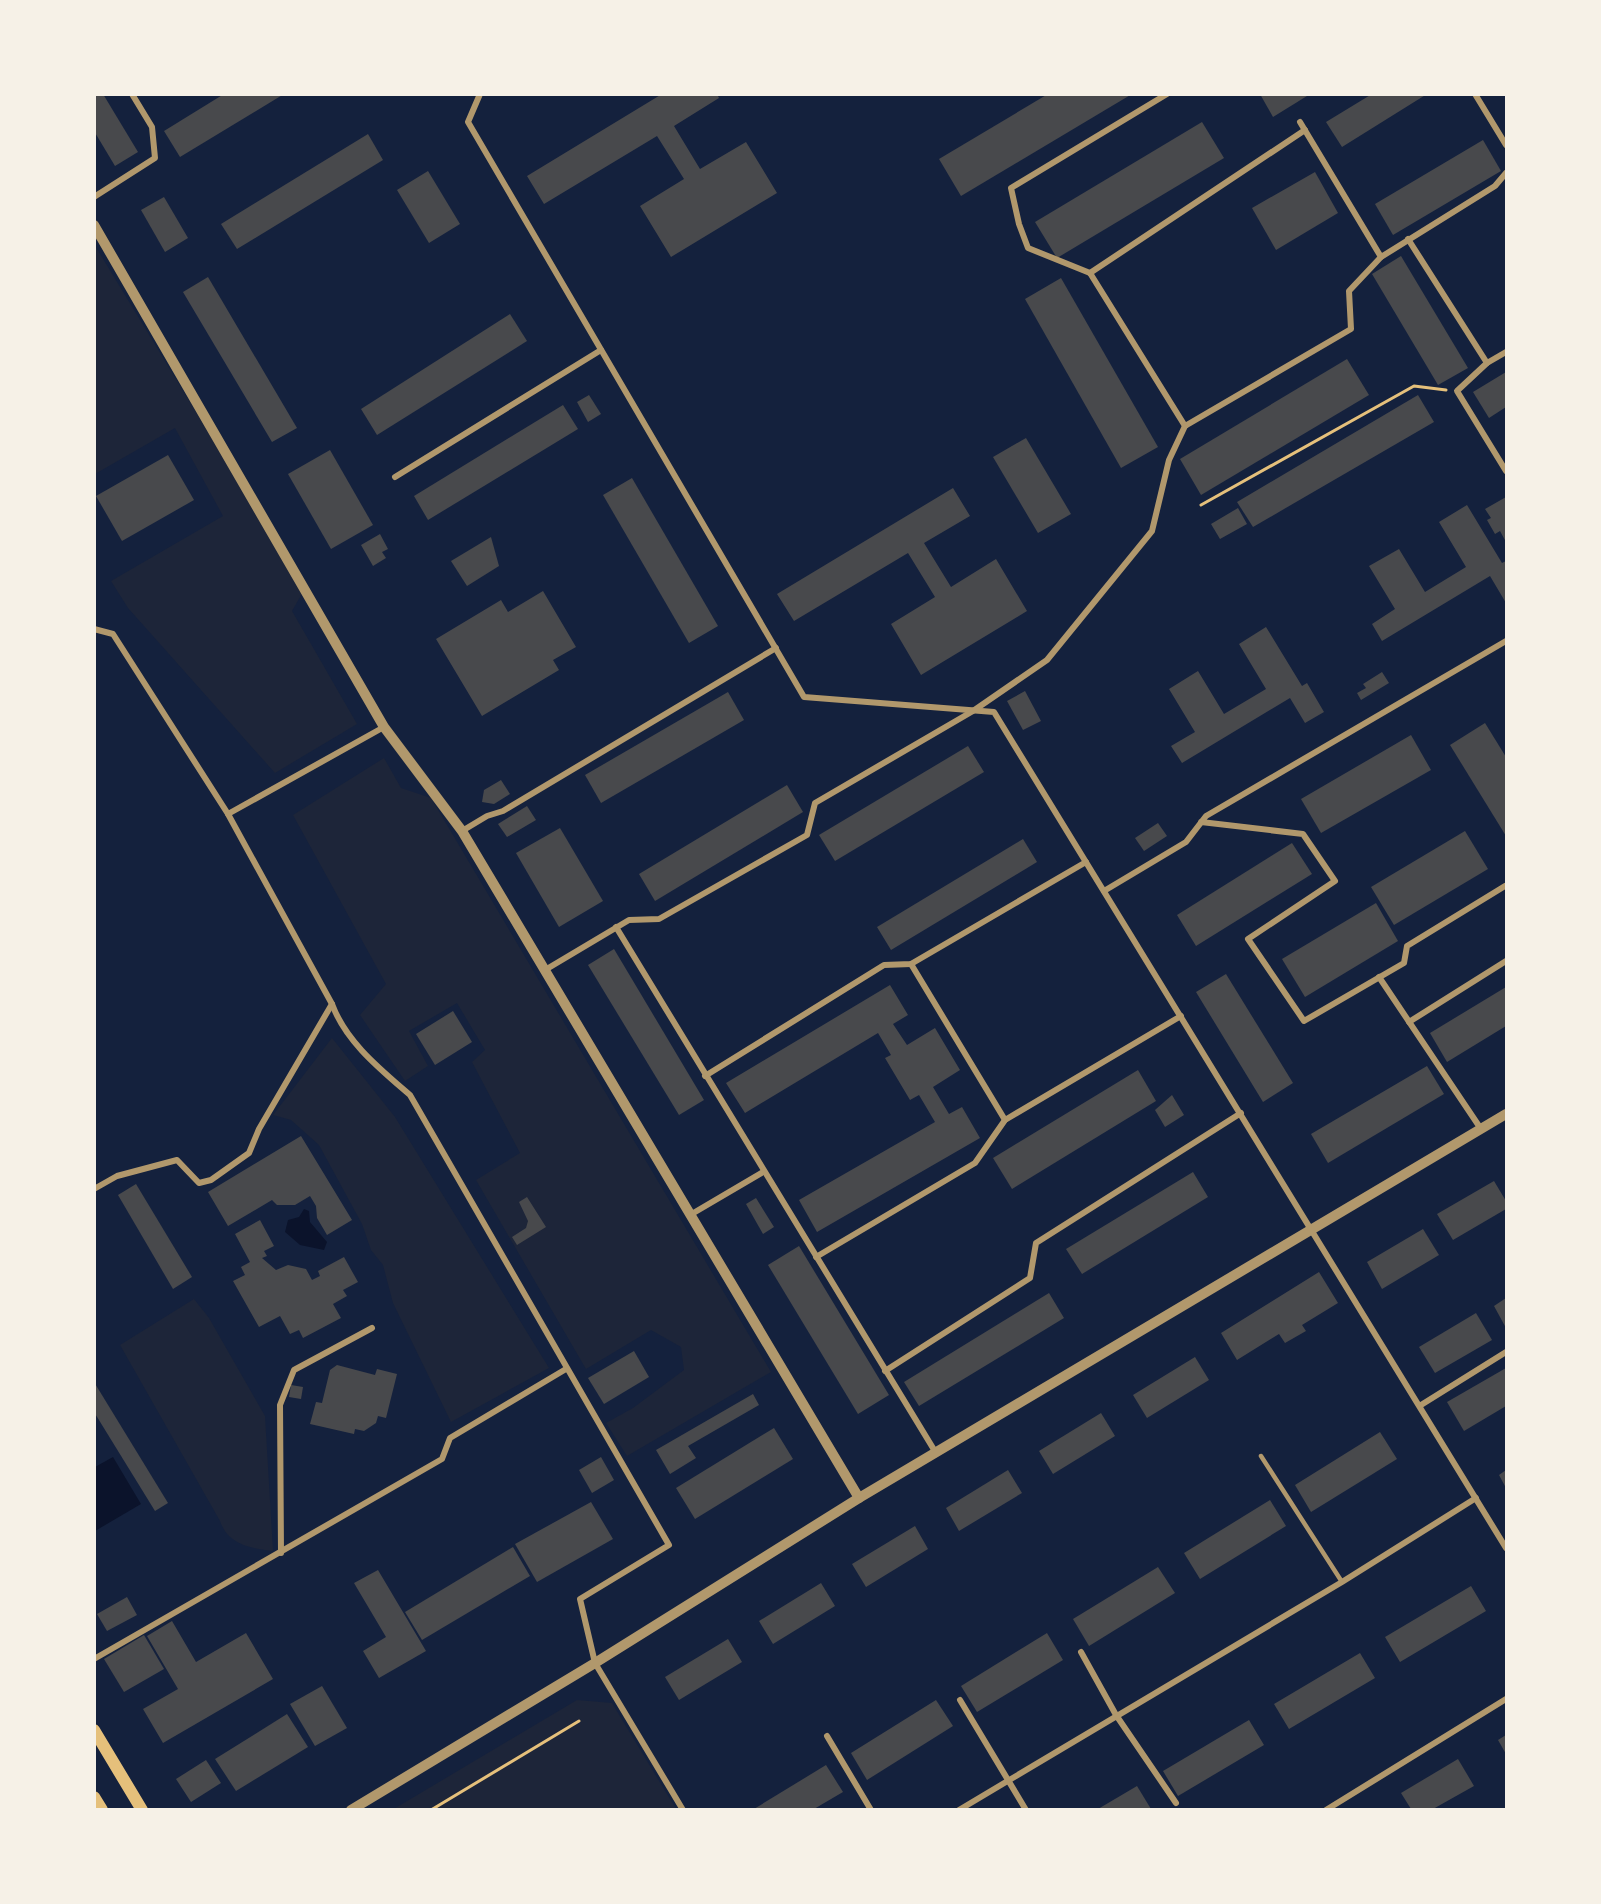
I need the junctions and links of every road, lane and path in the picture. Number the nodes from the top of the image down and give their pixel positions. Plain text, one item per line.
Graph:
1 (132, 94) edge
2 (480, 94) edge
3 (1167, 94) edge
4 (1475, 94) edge
5 (1300, 122) dead end
6 (1305, 130) junction
7 (1506, 145) edge
8 (1506, 173) edge
9 (94, 197) edge
10 (94, 225) edge
11 (1408, 239) junction
12 (1381, 257) junction
13 (1090, 273) junction
14 (601, 350) junction
15 (1506, 352) edge
16 (1487, 363) junction
17 (1457, 391) junction
18 (1185, 426) junction
19 (1506, 471) edge
20 (395, 477) dead end
21 (1201, 505) dead end
22 (94, 629) edge
23 (1506, 641) edge
24 (776, 648) junction
25 (973, 711) junction
26 (384, 727) junction
27 (228, 814) junction
28 (1201, 822) junction
29 (462, 831) junction
30 (1086, 862) junction
31 (1505, 886) edge
32 (1104, 891) junction
33 (616, 927) junction
34 (1506, 961) edge
35 (911, 964) junction
36 (544, 970) junction
37 (1379, 977) junction
38 (332, 1004) junction
39 (1181, 1016) junction
40 (1409, 1022) junction
41 (705, 1076) junction
42 (1241, 1113) junction
43 (1506, 1114) edge
44 (1005, 1120) junction
45 (1481, 1130) junction
46 (763, 1172) junction
47 (94, 1189) edge
48 (690, 1215) junction
49 (1313, 1230) junction
50 (816, 1257) junction
51 (372, 1328) dead end
52 (1506, 1352) edge
53 (566, 1369) junction
54 (885, 1371) junction
55 (1421, 1405) junction
56 (936, 1453) junction
57 (1261, 1456) dead end
58 (859, 1498) junction
59 (1476, 1498) junction
60 (1506, 1548) edge
61 (281, 1553) junction
62 (1342, 1582) junction
63 (1081, 1652) dead end
64 (94, 1659) edge
65 (595, 1663) junction
66 (1506, 1699) edge
67 (960, 1700) dead end
68 (1116, 1715) junction
69 (579, 1721) dead end
70 (94, 1730) edge
71 (827, 1736) dead end
72 (1010, 1779) junction
73 (94, 1797) edge
74 (1176, 1803) dead end
75 (102, 1809) edge
76 (142, 1809) edge
77 (351, 1809) edge
78 (431, 1809) edge
79 (683, 1809) edge
80 (871, 1809) edge
81 (959, 1809) edge
82 (1026, 1809) edge
83 (1326, 1809) edge

1 - 9 street
2 - 14 street
3 - 13 street
4 - 7 street
5 - 6 street
6 - 12 street
6 - 13 street
8 - 11 street
10 - 26 street
11 - 12 street
11 - 16 street
12 - 18 street
13 - 18 street
14 - 20 street
14 - 24 street
15 - 16 street
16 - 17 street
17 - 19 street
17 - 21 path
18 - 25 street
22 - 27 street
23 - 28 street
24 - 25 street
24 - 29 street
25 - 30 street
25 - 33 street
26 - 27 street
26 - 29 street
27 - 38 street
28 - 32 street
28 - 37 street
29 - 36 street
30 - 32 street
30 - 35 street
31 - 37 street
32 - 39 street
33 - 36 street
33 - 41 street
34 - 40 street
35 - 41 street
35 - 44 street
36 - 48 street
37 - 40 street
38 - 47 street
38 - 53 street
39 - 42 street
39 - 44 street
40 - 45 street
41 - 46 street
42 - 49 street
42 - 54 street
43 - 45 street
44 - 50 street
45 - 49 street
46 - 48 street
46 - 50 street
48 - 58 street
49 - 55 street
49 - 56 street
50 - 54 street
51 - 61 street
52 - 55 street
53 - 61 street
53 - 65 street
54 - 56 street
55 - 59 street
56 - 58 street
57 - 62 lane
58 - 65 street
59 - 60 street
59 - 62 street
61 - 64 street
62 - 68 street
63 - 68 street
65 - 77 street
65 - 79 street
66 - 83 street
67 - 72 street
68 - 72 street
68 - 74 street
69 - 78 path
70 - 76 main road
71 - 80 street
72 - 81 street
72 - 82 street
73 - 75 main road

